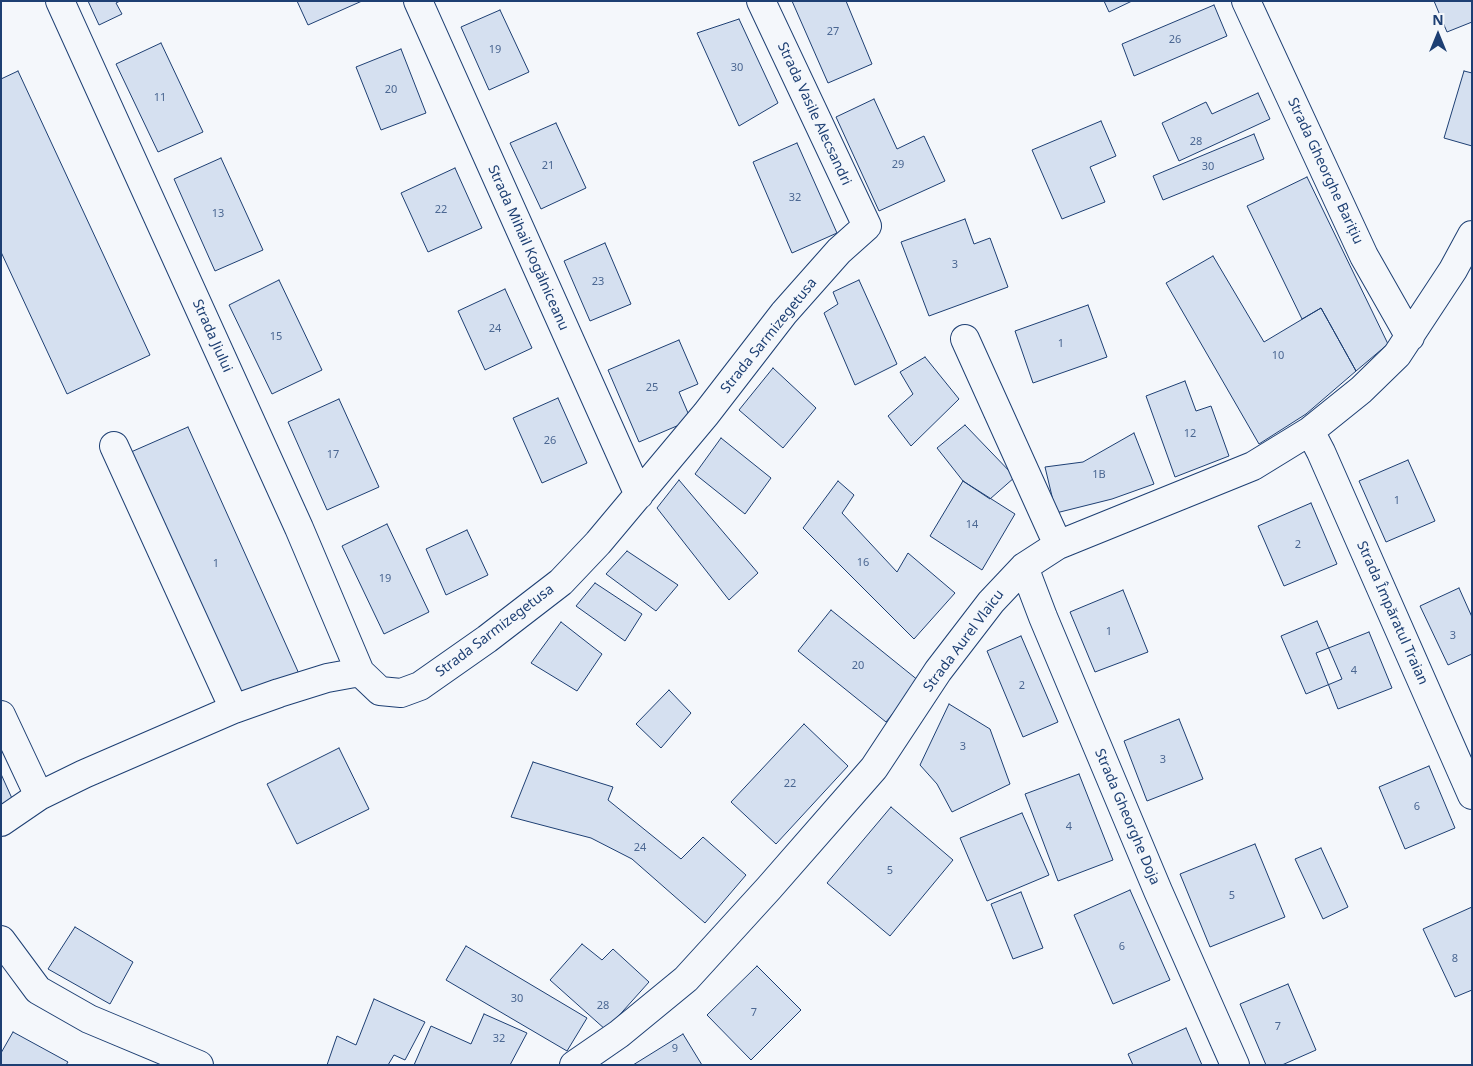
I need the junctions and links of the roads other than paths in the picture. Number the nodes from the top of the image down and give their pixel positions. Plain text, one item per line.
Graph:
1 (60, 1) edge
2 (418, 1) edge
3 (761, 1) edge
4 (1246, 1) edge
5 (867, 226) joint
6 (1472, 235) edge
7 (1410, 337) junction
8 (965, 338) dead end
9 (1310, 431) junction
10 (114, 446) dead end
11 (639, 495) junction
12 (1058, 545) junction
13 (1024, 567) junction
14 (360, 672) junction
15 (234, 709) junction
16 (1, 716) edge
17 (1472, 795) edge
18 (39, 796) junction
19 (1, 822) edge
20 (1, 940) edge
21 (199, 1065) edge
22 (574, 1065) edge
23 (1235, 1065) edge

1 - 14 street, Strada Jiului
2 - 11 street, Strada Mihail Kogălniceanu
3 - 5 street, Strada Vasile Alecsandri
4 - 7 street, Strada Gheorghe Barițiu
5 - 11 street, Strada Sarmizegetusa
6 - 7 street, Strada Aurel Vlaicu
7 - 9 street, Strada Aurel Vlaicu
8 - 12 street
9 - 12 street, Strada Aurel Vlaicu
9 - 17 street, Strada Împăratul Traian
10 - 15 street
11 - 14 street, Strada Sarmizegetusa
12 - 13 street, Strada Aurel Vlaicu
13 - 22 street, Strada Aurel Vlaicu
13 - 23 street, Strada Gheorghe Doja
14 - 15 street
15 - 18 street
16 - 18 street
18 - 19 street
20 - 21 street

